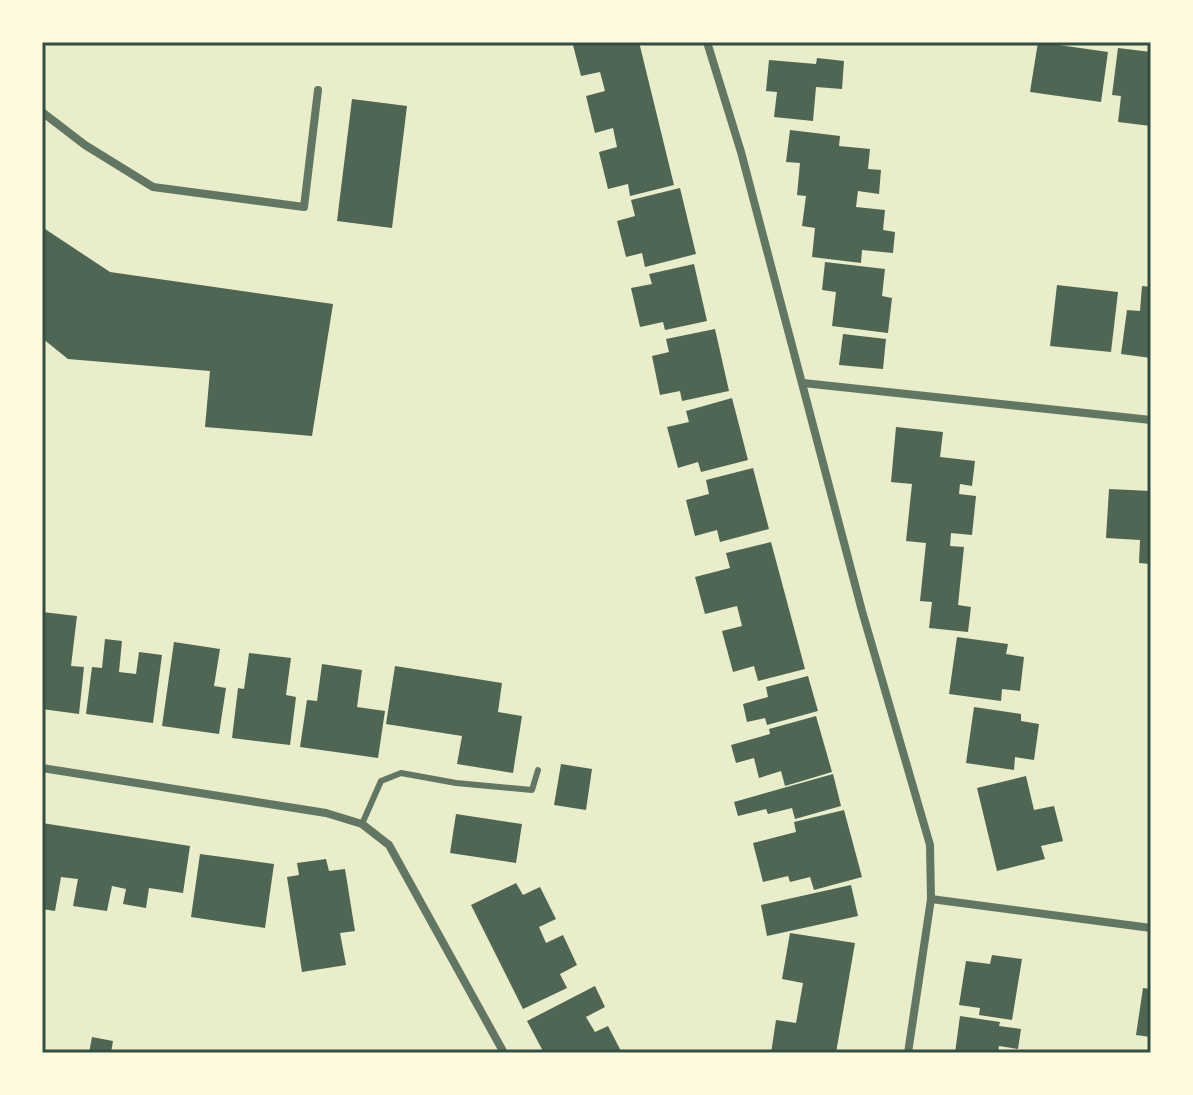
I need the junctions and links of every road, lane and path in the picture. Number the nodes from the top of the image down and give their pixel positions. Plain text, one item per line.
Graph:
1 (707, 42) edge
2 (318, 90) dead end
3 (42, 112) edge
4 (803, 383) junction
5 (1151, 420) edge
6 (42, 768) edge
7 (538, 770) dead end
8 (362, 824) junction
9 (931, 899) junction
10 (1151, 928) edge
11 (504, 1053) edge
12 (908, 1053) edge

1 - 4 street
2 - 3 street
4 - 5 street
4 - 9 street
6 - 8 street
7 - 8 lane
8 - 11 street
9 - 10 street
9 - 12 street

